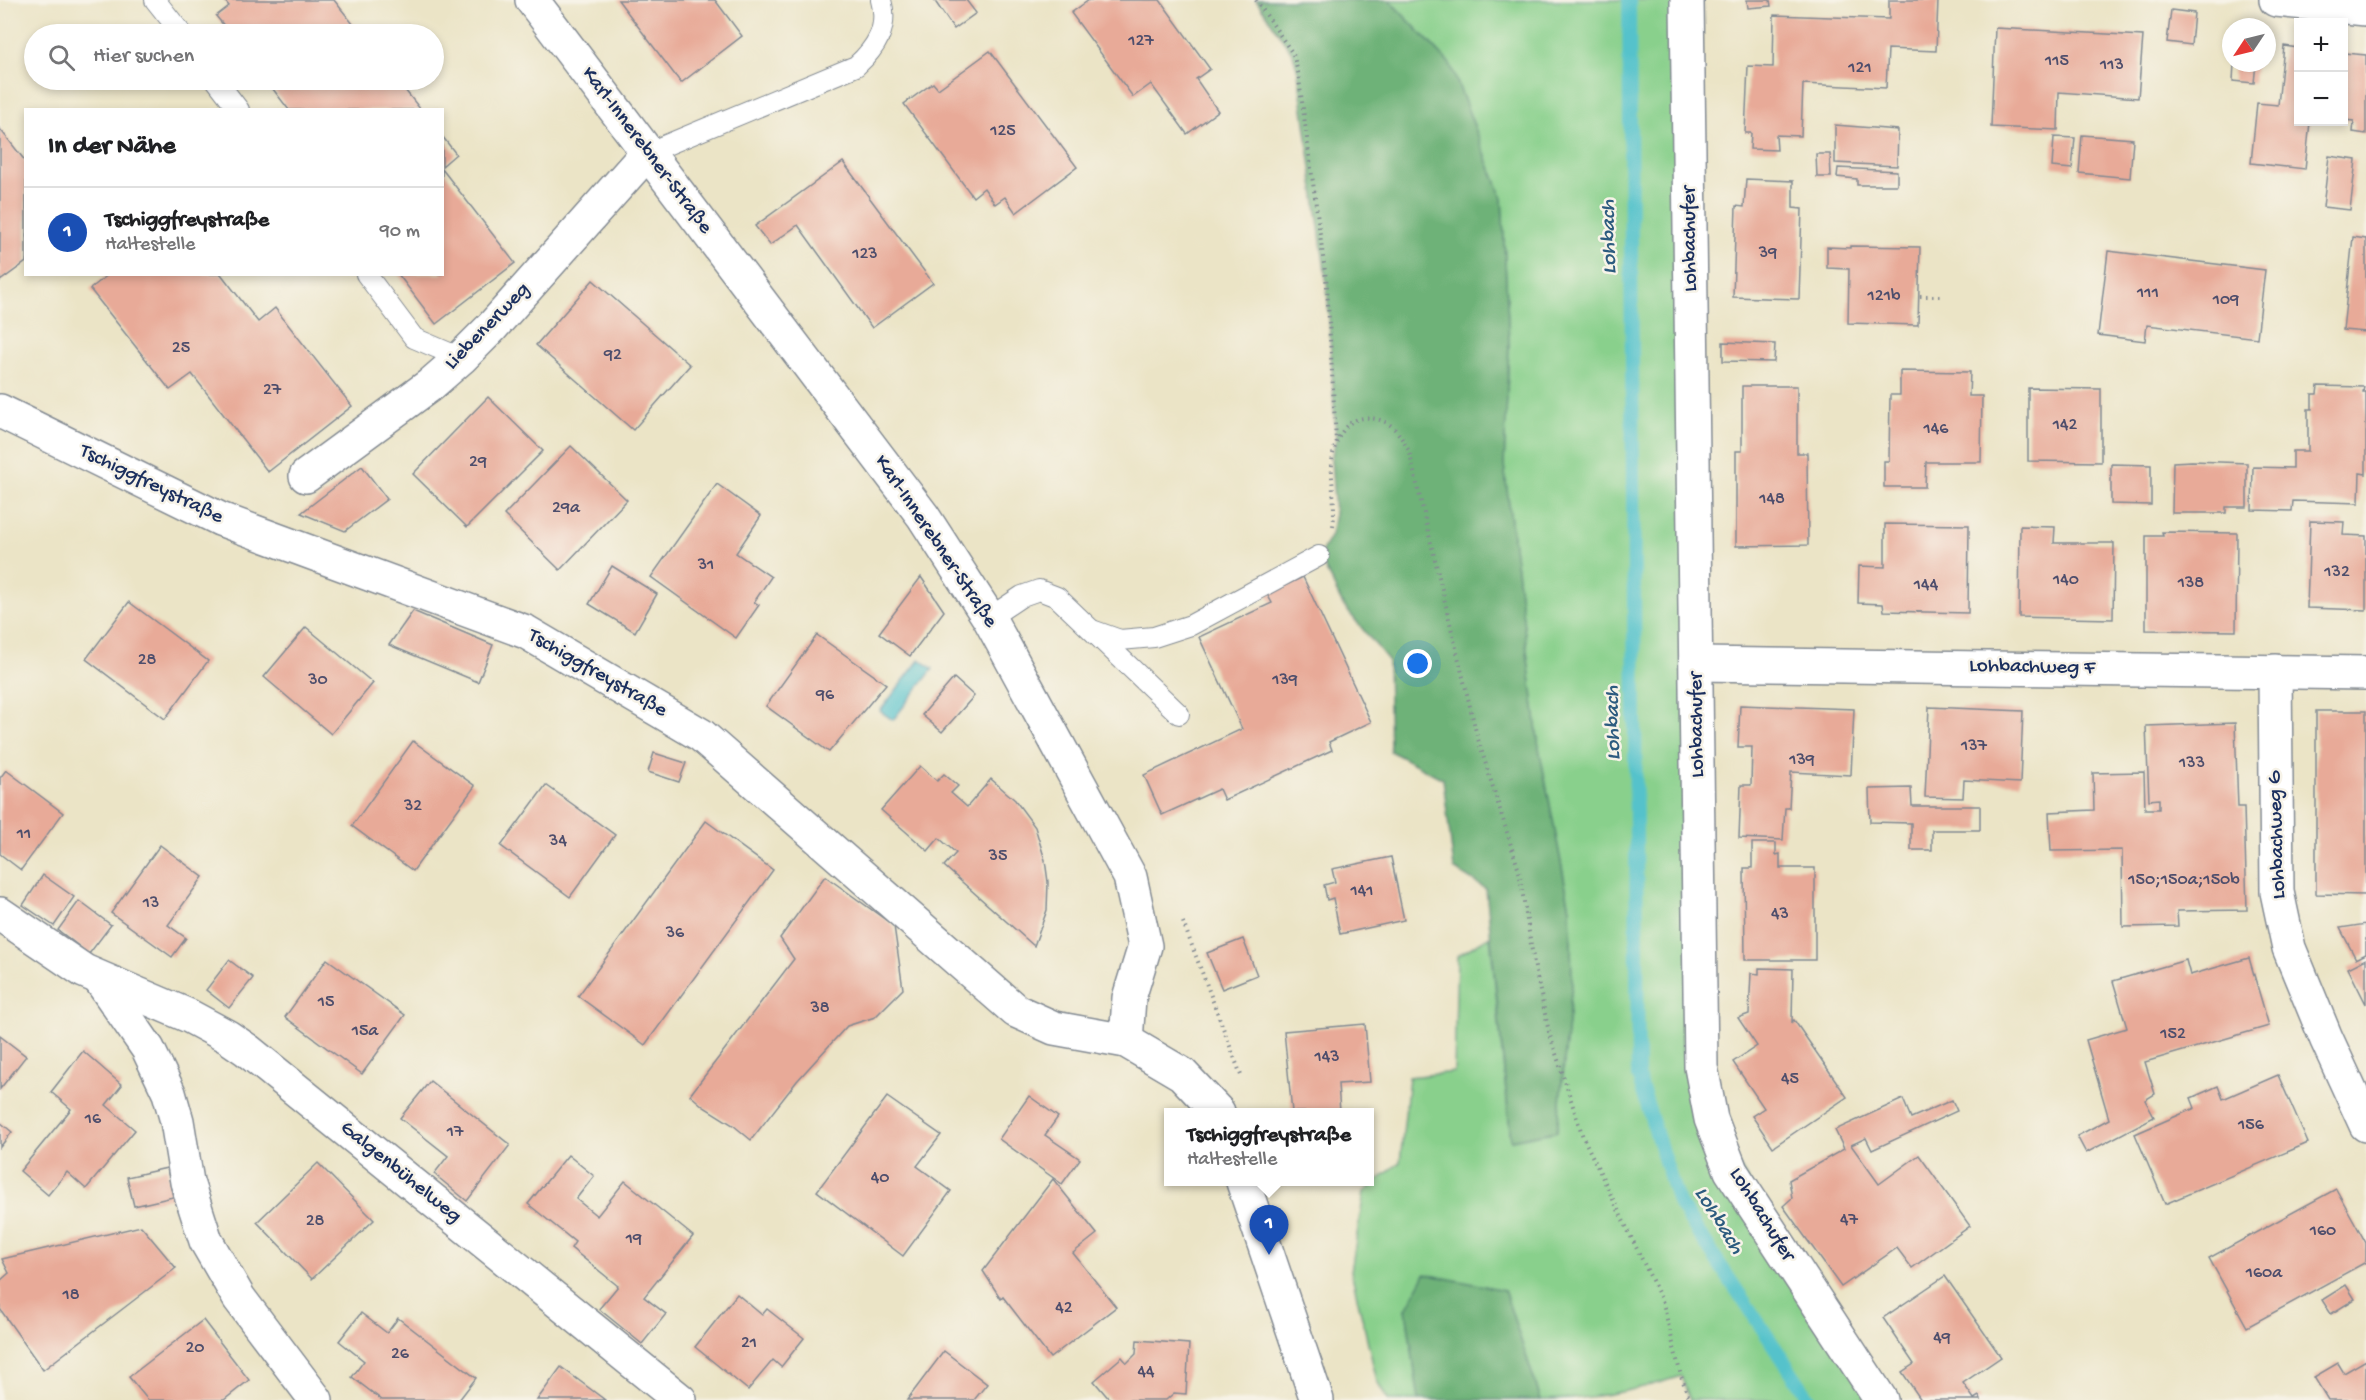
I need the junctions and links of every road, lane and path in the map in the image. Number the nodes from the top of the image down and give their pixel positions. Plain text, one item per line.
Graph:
1 (155, 0) edge
2 (532, 0) edge
3 (881, 0) edge
4 (1256, 0) edge
5 (1687, 0) edge
6 (2276, 0) edge
7 (2366, 9) edge
8 (174, 24) edge
9 (224, 90) edge
10 (237, 108) edge
11 (647, 153) junction
12 (368, 276) edge
13 (1920, 296) dead end
14 (1941, 296) dead end
15 (461, 358) junction
16 (0, 411) edge
17 (1336, 440) junction
18 (306, 476) dead end
19 (1319, 556) joint
20 (989, 618) junction
21 (1092, 630) junction
22 (1697, 664) junction
23 (2275, 671) junction
24 (2366, 673) edge
25 (1179, 714) dead end
26 (0, 914) edge
27 (99, 978) junction
28 (1126, 1041) junction
29 (1213, 1108) edge
30 (2366, 1125) edge
31 (1244, 1186) edge
32 (316, 1400) edge
33 (680, 1400) edge
34 (1317, 1400) edge
35 (1690, 1400) edge
36 (1881, 1400) edge

1 - 8 lane
2 - 11 street, Karl-Innerebner-Straße
3 - 11 lane
4 - 17 path
5 - 22 street, Lohbachufer
6 - 7 street
9 - 10 lane
11 - 15 street, Liebenerweg
11 - 20 street, Karl-Innerebner-Straße
12 - 15 lane
13 - 14 path
15 - 18 street, Liebenerweg
16 - 28 street, Tschiggfreystraße
17 - 19 path
17 - 35 path
19 - 21 lane
20 - 21 lane
20 - 28 street, Karl-Innerebner-Straße
21 - 25 lane
22 - 23 street, Lohbachweg F
22 - 36 street, Lohbachufer
23 - 24 street, Lohbachweg F
23 - 30 street, Lohbachweg G
26 - 27 street, Galgenbühelweg
27 - 32 street, Galgenbühelweg
27 - 33 street, Galgenbühelweg
28 - 29 street
31 - 34 street

